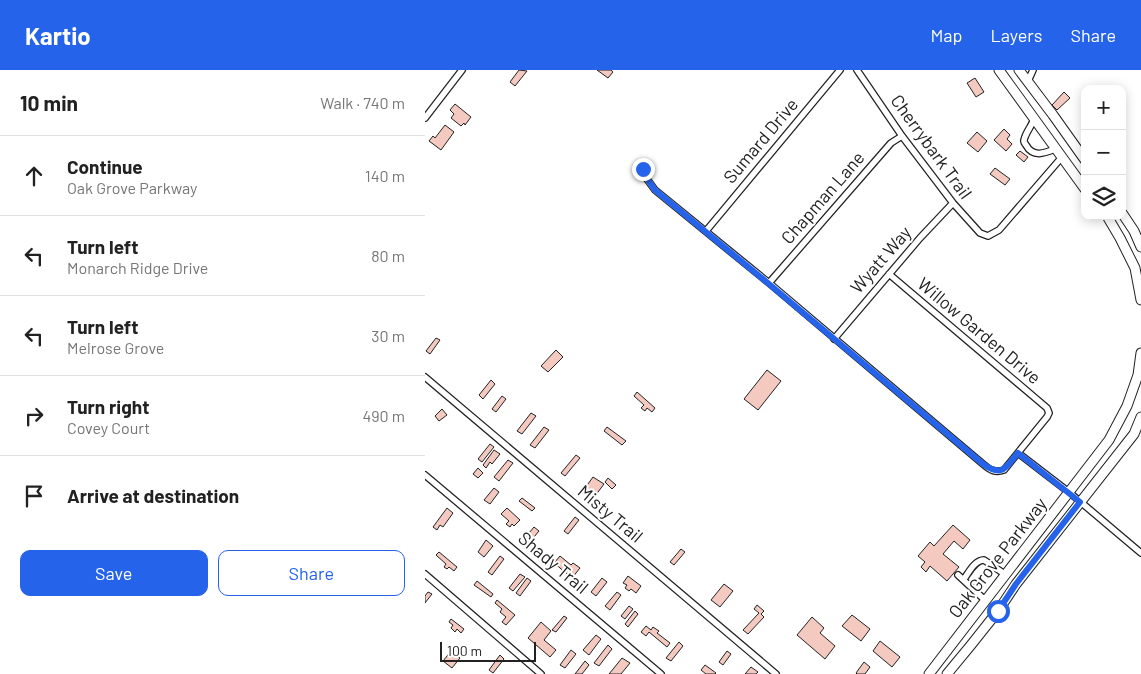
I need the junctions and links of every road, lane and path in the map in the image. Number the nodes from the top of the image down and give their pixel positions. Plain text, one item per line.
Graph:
1 (462, 70) edge
2 (840, 70) edge
3 (857, 70) edge
4 (999, 70) edge
5 (1019, 70) edge
6 (1033, 70) edge
7 (1028, 81) junction
8 (425, 118) edge
9 (1034, 119) junction
10 (903, 136) junction
11 (1055, 149) junction
12 (1081, 154) edge
13 (1062, 157) junction
14 (643, 169) dead end
15 (1081, 183) edge
16 (953, 203) junction
17 (1126, 219) edge
18 (1109, 220) edge
19 (706, 231) junction
20 (1141, 247) edge
21 (889, 274) junction
22 (769, 284) junction
23 (1141, 300) edge
24 (834, 339) junction
25 (1141, 353) edge
26 (425, 377) edge
27 (1141, 417) edge
28 (1018, 453) junction
29 (425, 475) edge
30 (1069, 493) junction
31 (1080, 502) junction
32 (1141, 553) edge
33 (425, 574) edge
34 (958, 575) dead end
35 (1006, 575) junction
36 (964, 579) junction
37 (986, 601) junction
38 (541, 674) edge
39 (661, 674) edge
40 (777, 674) edge
41 (929, 674) edge
42 (947, 674) edge

1 - 8 street
2 - 19 street, Sumard Drive
3 - 10 street, Cherrybark Trail
4 - 9 main road
5 - 7 main road
6 - 7 street
7 - 12 main road
9 - 11 main road
9 - 11 street
10 - 16 street, Cherrybark Trail
10 - 22 street, Chapman Lane
11 - 13 main road
13 - 15 main road
13 - 16 street, Cherrybark Trail
14 - 19 street
16 - 21 street, Wyatt Way
17 - 20 main road
18 - 23 main road
19 - 22 street
21 - 24 street, Wyatt Way
21 - 28 street, Willow Garden Drive
22 - 24 street
24 - 28 street
25 - 30 main road, Oak Grove Parkway
26 - 40 street, Misty Trail
27 - 31 main road, Oak Grove Parkway
28 - 30 street
29 - 39 street, Shady Trail
30 - 31 street
30 - 35 main road, Oak Grove Parkway
31 - 32 street
31 - 42 main road, Oak Grove Parkway
33 - 38 street
34 - 36 street
35 - 36 street
35 - 37 main road, Oak Grove Parkway
36 - 37 street
37 - 41 main road, Oak Grove Parkway

